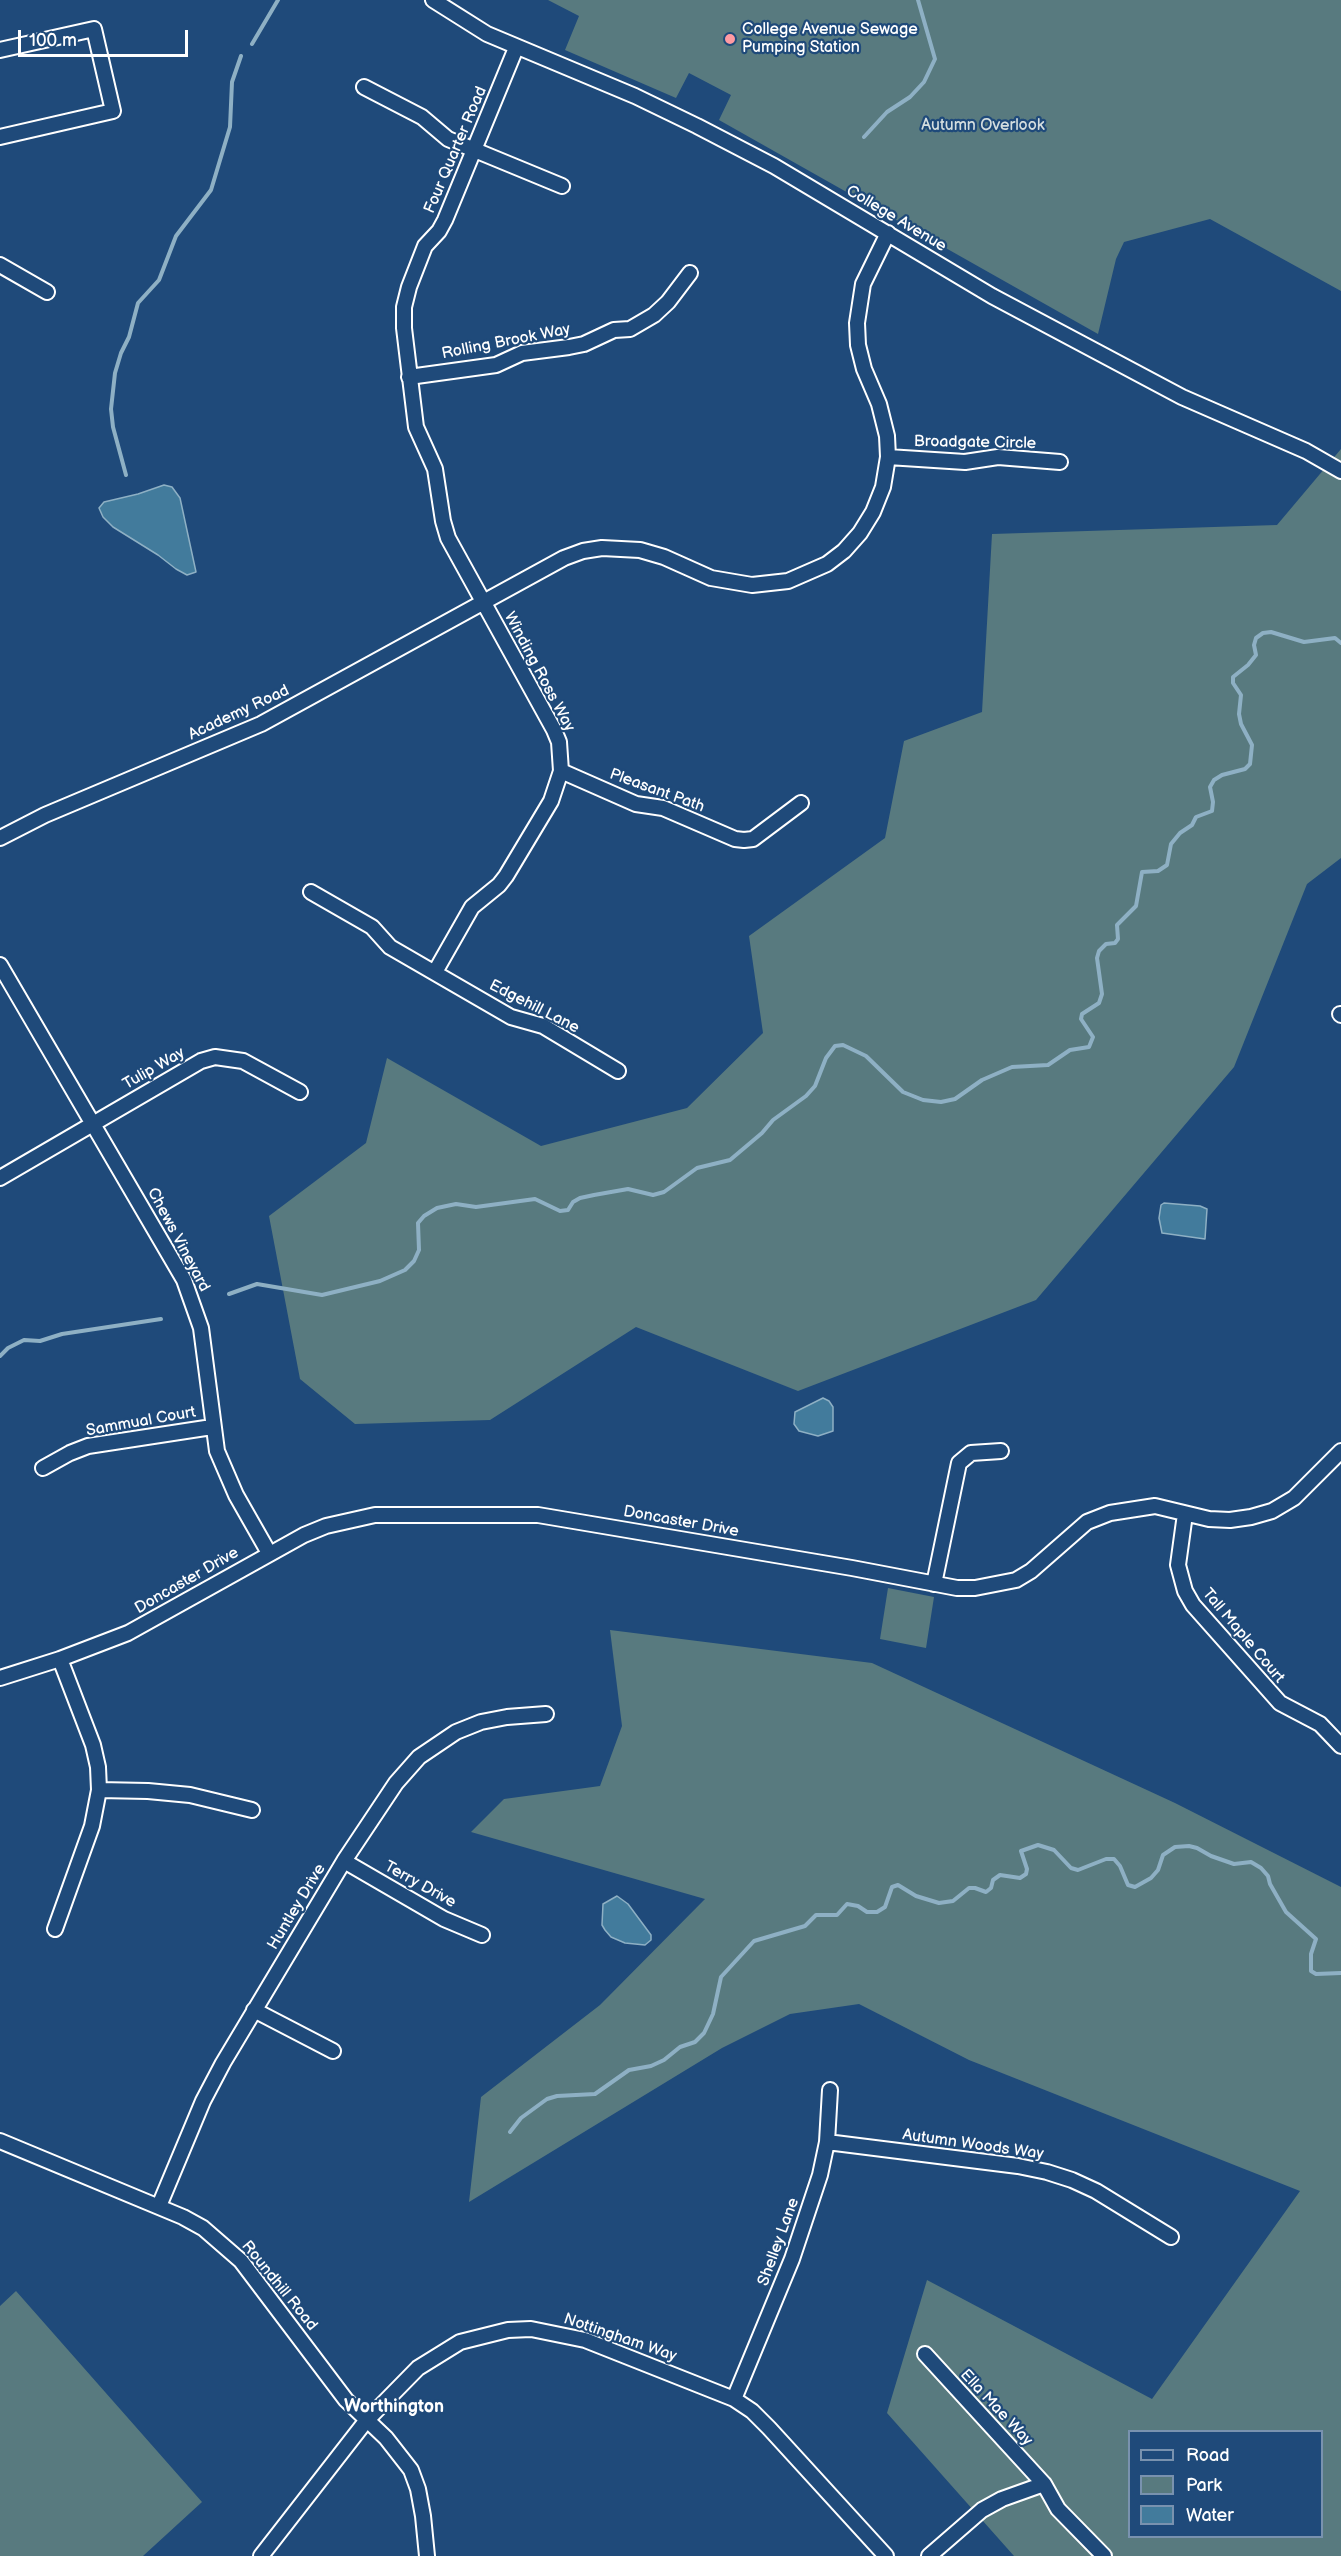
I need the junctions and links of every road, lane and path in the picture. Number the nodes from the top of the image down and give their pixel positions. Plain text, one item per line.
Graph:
1 (433, 0) edge
2 (516, 48) junction
3 (0, 50) edge
4 (364, 87) dead end
5 (0, 137) edge
6 (474, 150) junction
7 (562, 186) dead end
8 (888, 233) junction
9 (0, 265) edge
10 (690, 273) dead end
11 (47, 292) dead end
12 (410, 377) junction
13 (888, 457) junction
14 (1060, 462) dead end
15 (1341, 471) edge
16 (483, 602) junction
17 (561, 771) junction
18 (801, 803) dead end
19 (0, 838) edge
20 (310, 892) dead end
21 (0, 965) edge
22 (435, 972) junction
23 (618, 1071) dead end
24 (300, 1092) dead end
25 (93, 1124) junction
26 (0, 1178) edge
27 (212, 1427) junction
28 (1001, 1451) dead end
29 (1341, 1451) edge
30 (43, 1468) dead end
31 (1185, 1514) junction
32 (269, 1553) junction
33 (934, 1584) junction
34 (60, 1659) junction
35 (0, 1678) edge
36 (546, 1714) dead end
37 (1341, 1746) edge
38 (99, 1790) junction
39 (252, 1810) dead end
40 (344, 1861) junction
41 (55, 1929) dead end
42 (482, 1935) dead end
43 (254, 2010) junction
44 (333, 2052) dead end
45 (830, 2090) dead end
46 (0, 2141) edge
47 (827, 2142) junction
48 (159, 2206) junction
49 (1171, 2237) dead end
50 (925, 2354) dead end
51 (734, 2399) junction
52 (366, 2421) junction
53 (1044, 2484) junction
54 (261, 2556) edge
55 (426, 2556) edge
56 (886, 2556) edge
57 (929, 2556) edge
58 (1104, 2556) edge

1 - 2 street, College Avenue
2 - 6 street, Four Quarter Road
2 - 8 street, College Avenue
3 - 5 street
4 - 6 street
6 - 7 street
6 - 12 street, Four Quarter Road
8 - 13 street, Academy Road
8 - 15 street, College Avenue
9 - 11 street
10 - 12 street, Rolling Brook Way
12 - 16 street, Four Quarter Road
13 - 14 street, Broadgate Circle
13 - 16 street, Academy Road
16 - 17 street, Winding Ross Way
16 - 19 street, Academy Road
17 - 18 street, Pleasant Path
17 - 22 street, Winding Ross Way
20 - 22 street, Edgehill Lane
21 - 25 street, Chews Vineyard
22 - 23 street, Edgehill Lane
24 - 25 street, Tulip Way
25 - 26 street, Tulip Way
25 - 27 street, Chews Vineyard
27 - 30 street, Sammual Court
27 - 32 street, Chews Vineyard
28 - 33 street
29 - 31 street, Doncaster Drive
31 - 33 street, Doncaster Drive
31 - 37 street, Tall Maple Court
32 - 33 street, Doncaster Drive
32 - 34 street, Doncaster Drive
34 - 35 street, Doncaster Drive
34 - 38 street
36 - 40 street, Huntley Drive
38 - 39 street
38 - 41 street
40 - 42 street, Terry Drive
40 - 43 street, Huntley Drive
43 - 44 street
43 - 48 street, Huntley Drive
45 - 47 street, Shelley Lane
46 - 48 street, Roundhill Road
47 - 49 street, Autumn Woods Way
47 - 51 street, Shelley Lane
48 - 52 street, Roundhill Road
50 - 53 street, Ella Mae Way
51 - 52 street, Nottingham Way
51 - 56 street, Nottingham Way
52 - 54 street, Nottingham Way
52 - 55 street, Roundhill Road
53 - 57 street
53 - 58 street, Ella Mae Way

